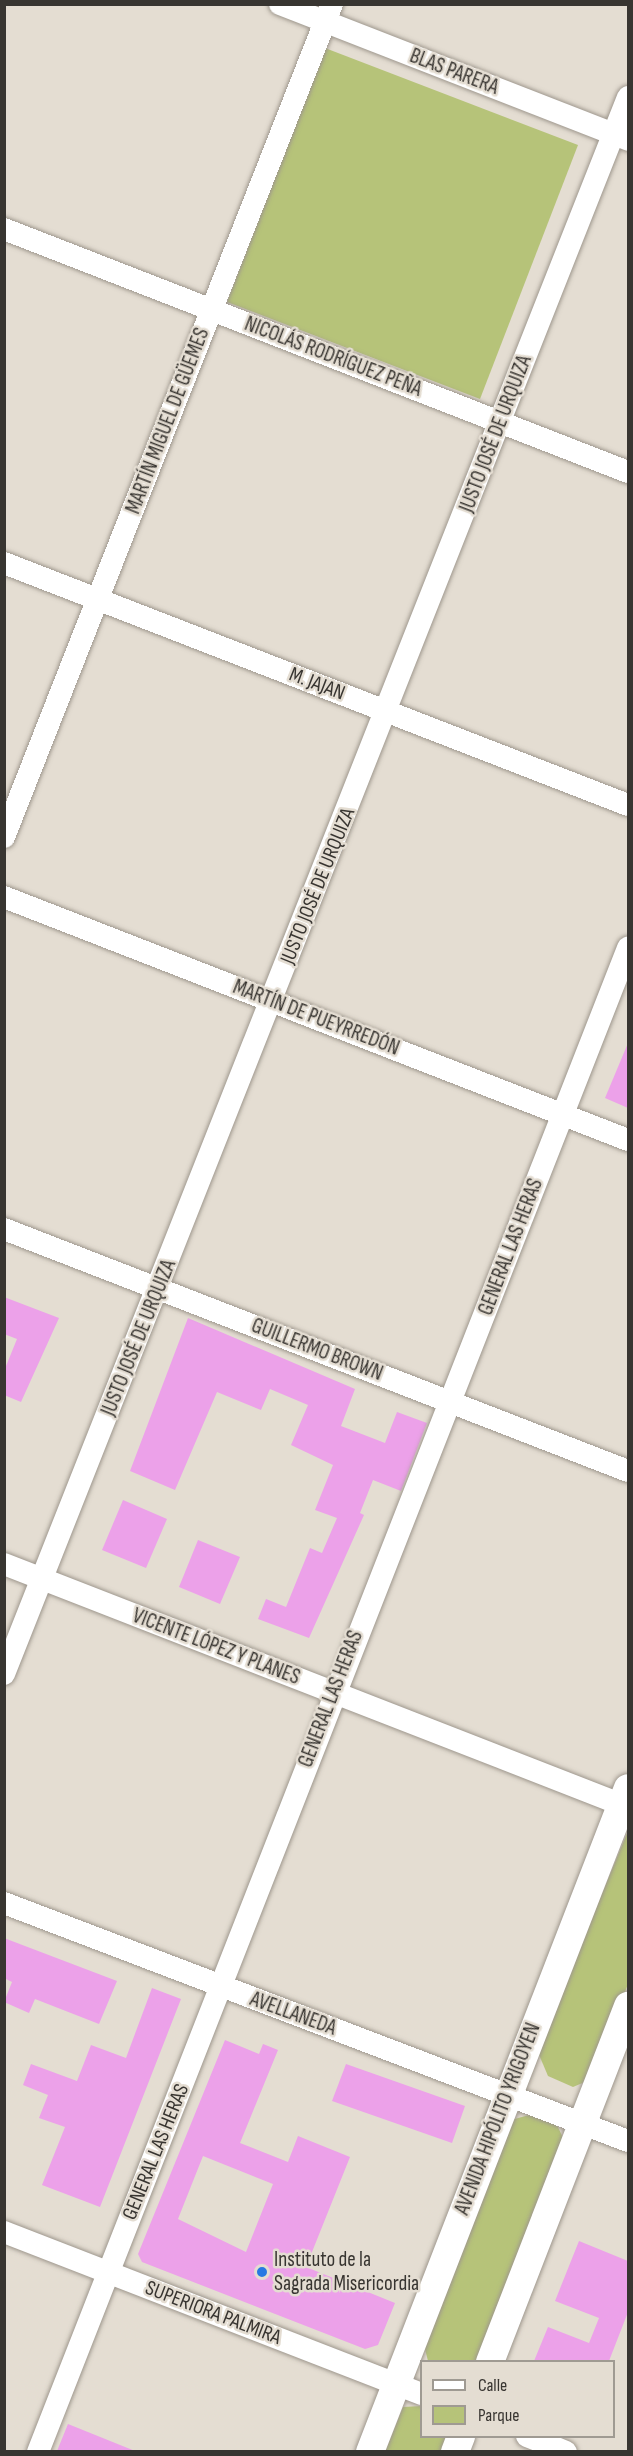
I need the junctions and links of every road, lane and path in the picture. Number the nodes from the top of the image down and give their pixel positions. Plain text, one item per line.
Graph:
1 (280, 4) edge
2 (328, 13) edge
3 (628, 97) edge
4 (621, 137) edge
5 (4, 230) edge
6 (212, 310) junction
7 (501, 422) junction
8 (628, 472) edge
9 (4, 563) edge
10 (98, 600) junction
11 (387, 711) junction
12 (628, 805) edge
13 (4, 837) edge
14 (4, 897) edge
15 (628, 948) edge
16 (273, 1001) junction
17 (563, 1114) junction
18 (628, 1140) edge
19 (4, 1229) edge
20 (160, 1289) junction
21 (450, 1402) junction
22 (628, 1471) edge
23 (4, 1564) edge
24 (42, 1578) junction
25 (4, 1674) edge
26 (333, 1693) junction
27 (626, 1800) edge
28 (4, 1903) edge
29 (222, 1988) junction
30 (628, 2006) edge
31 (507, 2094) junction
32 (582, 2123) junction
33 (628, 2141) edge
34 (4, 2232) edge
35 (108, 2272) junction
36 (490, 2360) edge
37 (409, 2389) edge
38 (532, 2438) edge
39 (38, 2451) edge
40 (370, 2451) edge
41 (566, 2451) edge

1 - 2 street, BLAS PARERA
2 - 4 street, BLAS PARERA
2 - 6 street, MARTÍN MIGUEL DE GÜEMES
3 - 4 street, JUSTO JOSÉ DE URQUIZA
4 - 7 street, JUSTO JOSÉ DE URQUIZA
5 - 6 street, NICOLÁS RODRÍGUEZ PEÑA
6 - 7 street, NICOLÁS RODRÍGUEZ PEÑA
6 - 10 street, MARTÍN MIGUEL DE GÜEMES
7 - 8 street, NICOLÁS RODRÍGUEZ PEÑA
7 - 11 street, JUSTO JOSÉ DE URQUIZA
9 - 10 street, M. JAJAN
10 - 11 street, M. JAJAN
10 - 13 street, MARTÍN MIGUEL DE GÜEMES
11 - 12 street, M. JAJAN
11 - 16 street, JUSTO JOSÉ DE URQUIZA
14 - 16 street, MARTÍN DE PUEYRREDÓN
15 - 17 street, GENERAL LAS HERAS
16 - 17 street, MARTÍN DE PUEYRREDÓN
16 - 20 street, JUSTO JOSÉ DE URQUIZA
17 - 18 street, MARTÍN DE PUEYRREDÓN
17 - 21 street, GENERAL LAS HERAS
19 - 20 street, GUILLERMO BROWN
20 - 21 street, GUILLERMO BROWN
20 - 24 street, JUSTO JOSÉ DE URQUIZA
21 - 22 street, GUILLERMO BROWN
21 - 26 street, GENERAL LAS HERAS
23 - 24 street, VICENTE LÓPEZ Y PLANES
24 - 25 street, JUSTO JOSÉ DE URQUIZA
24 - 26 street, VICENTE LÓPEZ Y PLANES
26 - 27 street, VICENTE LÓPEZ Y PLANES
26 - 29 street, GENERAL LAS HERAS
27 - 31 main road, AVENIDA HIPÓLITO YRIGOYEN
28 - 29 street, AVELLANEDA
29 - 31 street, AVELLANEDA
29 - 35 street, GENERAL LAS HERAS
30 - 32 main road
31 - 32 street, AVELLANEDA
31 - 37 main road, AVENIDA HIPÓLITO YRIGOYEN
32 - 33 street, AVELLANEDA
32 - 36 main road
34 - 35 street, SUPERIORA PALMIRA
35 - 37 street, SUPERIORA PALMIRA
35 - 39 street, GENERAL LAS HERAS
37 - 40 main road, AVENIDA HIPÓLITO YRIGOYEN
38 - 41 street

